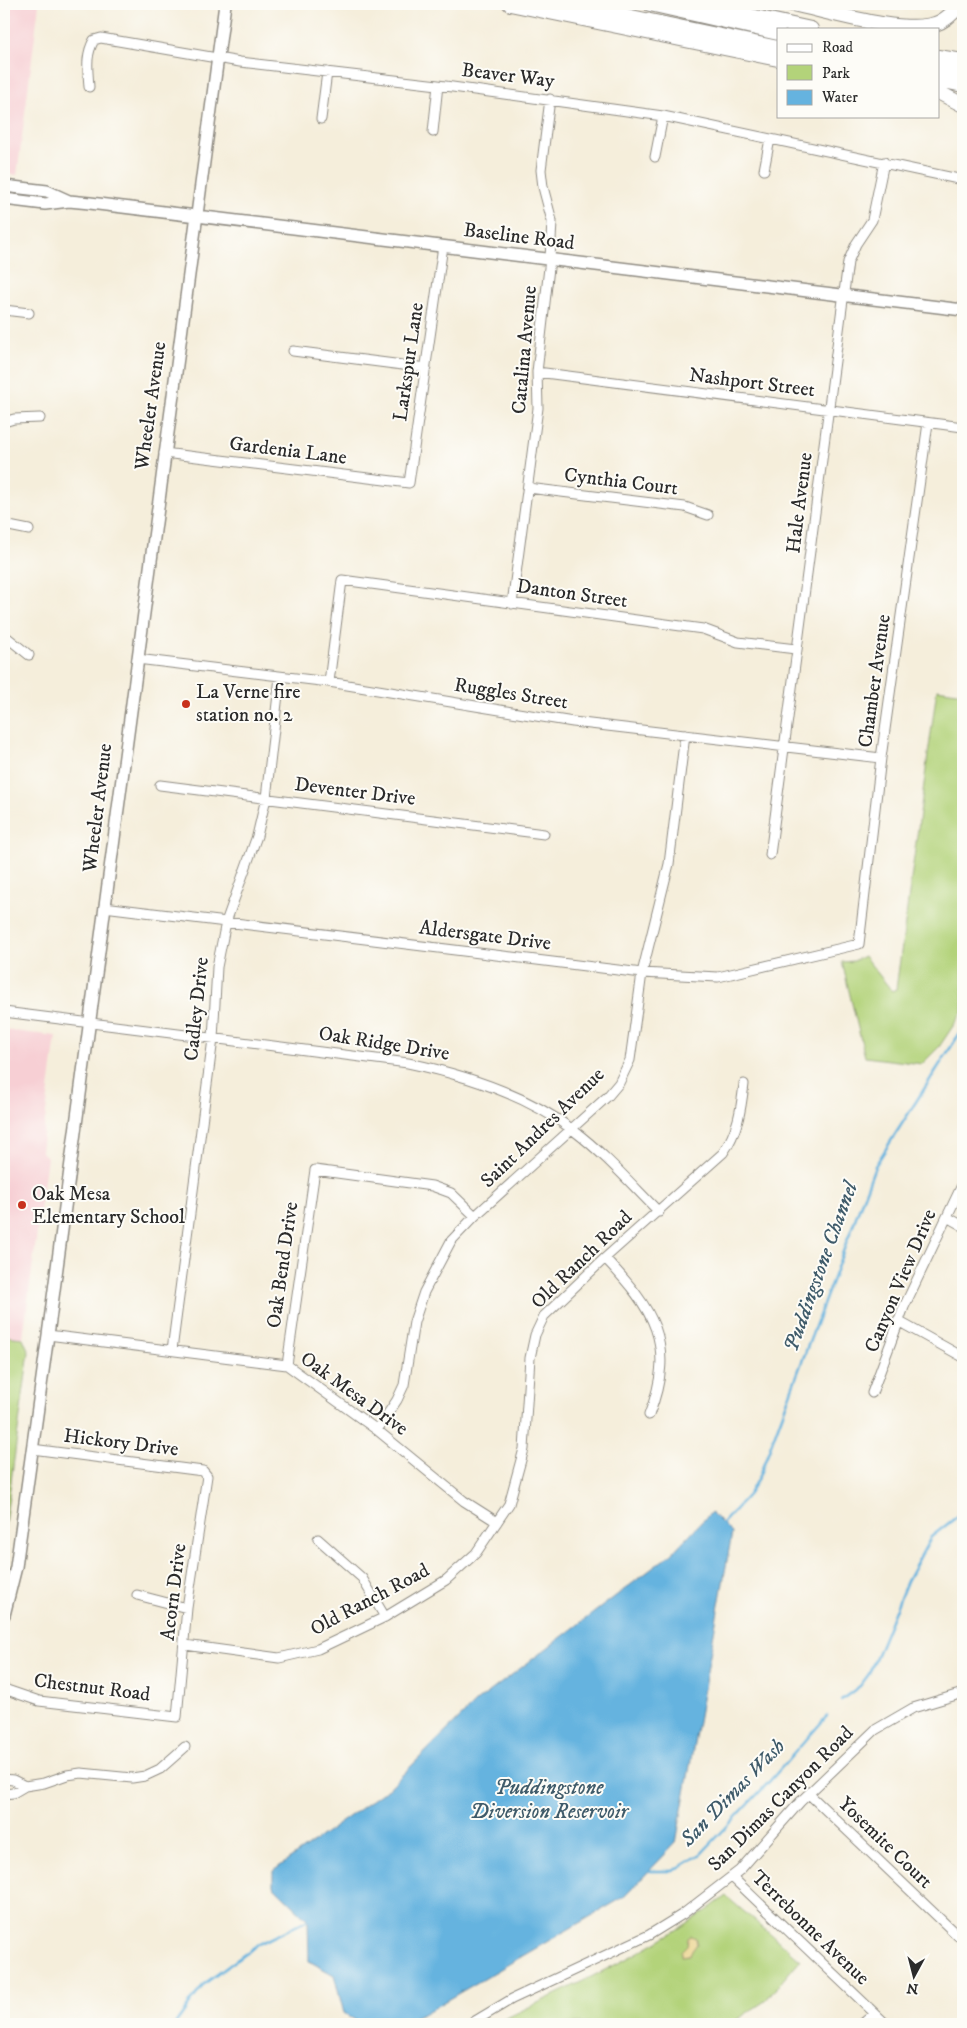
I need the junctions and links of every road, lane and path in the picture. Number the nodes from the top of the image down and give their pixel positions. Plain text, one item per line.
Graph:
1 (225, 4) edge
2 (510, 4) edge
3 (570, 4) edge
4 (650, 4) edge
5 (696, 4) edge
6 (792, 4) edge
7 (962, 4) edge
8 (806, 28) edge
9 (777, 32) edge
10 (777, 48) edge
11 (940, 56) edge
12 (218, 58) junction
13 (777, 59) edge
14 (963, 61) edge
15 (940, 67) edge
16 (327, 72) junction
17 (963, 72) edge
18 (940, 80) edge
19 (438, 85) junction
20 (963, 85) edge
21 (89, 87) dead end
22 (940, 92) edge
23 (940, 93) edge
24 (963, 96) edge
25 (550, 99) junction
26 (963, 105) edge
27 (663, 116) junction
28 (321, 119) dead end
29 (432, 132) dead end
30 (770, 139) junction
31 (655, 157) dead end
32 (884, 162) junction
33 (764, 170) dead end
34 (963, 180) edge
35 (4, 186) edge
36 (4, 199) edge
37 (69, 201) junction
38 (196, 216) junction
39 (443, 246) junction
40 (550, 259) junction
41 (844, 296) junction
42 (4, 310) edge
43 (963, 310) edge
44 (30, 313) dead end
45 (293, 351) dead end
46 (426, 368) junction
47 (537, 372) junction
48 (830, 410) junction
49 (40, 418) dead end
50 (4, 422) edge
51 (928, 423) junction
52 (963, 426) edge
53 (164, 453) junction
54 (409, 483) joint
55 (528, 488) junction
56 (708, 515) dead end
57 (4, 525) edge
58 (29, 530) dead end
59 (512, 604) junction
60 (4, 635) edge
61 (796, 649) junction
62 (29, 655) dead end
63 (137, 659) junction
64 (280, 678) junction
65 (329, 682) junction
66 (685, 735) junction
67 (784, 746) junction
68 (881, 758) junction
69 (160, 785) dead end
70 (266, 798) junction
71 (544, 834) dead end
72 (770, 855) dead end
73 (104, 907) junction
74 (226, 922) junction
75 (859, 944) joint
76 (642, 973) junction
77 (4, 1012) edge
78 (88, 1024) junction
79 (213, 1039) junction
80 (744, 1084) dead end
81 (572, 1129) junction
82 (963, 1184) edge
83 (659, 1212) junction
84 (475, 1216) junction
85 (947, 1217) junction
86 (963, 1226) edge
87 (605, 1258) junction
88 (898, 1322) junction
89 (48, 1335) junction
90 (172, 1350) junction
91 (963, 1357) edge
92 (287, 1365) junction
93 (872, 1393) dead end
94 (649, 1415) dead end
95 (377, 1430) junction
96 (32, 1449) junction
97 (206, 1473) joint
98 (497, 1522) junction
99 (318, 1539) dead end
100 (137, 1595) dead end
101 (187, 1608) junction
102 (4, 1616) edge
103 (386, 1616) junction
104 (185, 1645) junction
105 (4, 1689) edge
106 (963, 1693) edge
107 (176, 1716) joint
108 (185, 1746) dead end
109 (4, 1779) edge
110 (25, 1786) junction
111 (4, 1794) edge
112 (810, 1795) junction
113 (732, 1877) junction
114 (958, 1936) dead end
115 (874, 2014) junction
116 (470, 2024) edge
117 (862, 2024) edge
118 (886, 2024) edge

1 - 12 main road, Wheeler Avenue
2 - 13 highway
3 - 10 highway
4 - 9 highway
5 - 8 highway
6 - 7 highway
11 - 14 highway
12 - 16 street, Beaver Way
12 - 21 street, Beaver Way
12 - 38 main road, Wheeler Avenue
15 - 17 highway
16 - 19 street, Beaver Way
16 - 28 street
18 - 20 highway
19 - 25 street, Beaver Way
19 - 29 street
22 - 24 highway
23 - 26 highway
25 - 27 street, Beaver Way
25 - 40 street, Catalina Avenue
27 - 30 street, Beaver Way
27 - 31 street
30 - 32 street, Beaver Way
30 - 33 street
32 - 34 street, Beaver Way
32 - 41 street, Hale Avenue
35 - 37 main road, Baseline Road
36 - 37 main road, Baseline Road
37 - 38 main road, Baseline Road
38 - 39 main road, Baseline Road
38 - 53 main road, Wheeler Avenue
39 - 40 main road, Baseline Road
39 - 46 street, Larkspur Lane
40 - 41 main road, Baseline Road
40 - 47 street, Catalina Avenue
41 - 43 main road, Baseline Road
41 - 48 street, Hale Avenue
42 - 44 street
45 - 46 street
46 - 54 street, Larkspur Lane
47 - 48 street, Nashport Street
47 - 55 street, Catalina Avenue
48 - 51 street, Nashport Street
48 - 61 street, Hale Avenue
49 - 50 street
51 - 52 street, Nashport Street
51 - 68 street, Chamber Avenue
53 - 54 street, Gardenia Lane
53 - 63 main road, Wheeler Avenue
55 - 56 street, Cynthia Court
55 - 59 street, Catalina Avenue
57 - 58 street
59 - 61 street, Danton Street
59 - 65 street, Danton Street
60 - 62 street
61 - 67 street, Hale Avenue
63 - 64 street, Ruggles Street
63 - 73 main road, Wheeler Avenue
64 - 65 street, Ruggles Street
64 - 70 street, Cadley Drive
65 - 66 street, Ruggles Street
66 - 67 street, Ruggles Street
66 - 76 street, Saint Andres Avenue
67 - 68 street, Ruggles Street
67 - 72 street, Hale Avenue
68 - 75 street, Chamber Avenue
69 - 70 street, Deventer Drive
70 - 71 street, Deventer Drive
70 - 74 street, Cadley Drive
73 - 74 street, Aldersgate Drive
73 - 78 main road, Wheeler Avenue
74 - 76 street, Aldersgate Drive
74 - 79 street, Cadley Drive
75 - 76 street, Aldersgate Drive
76 - 81 street, Saint Andres Avenue
77 - 78 street, Oak Ridge Drive
78 - 79 street, Oak Ridge Drive
78 - 89 main road, Wheeler Avenue
79 - 81 street, Oak Ridge Drive
79 - 90 street, Cadley Drive
80 - 83 street, Old Ranch Road
81 - 83 street, Oak Ridge Drive
81 - 84 street, Saint Andres Avenue
82 - 85 street, Canyon View Drive
83 - 87 street, Old Ranch Road
84 - 92 street, Oak Bend Drive
84 - 95 street, Saint Andres Avenue
85 - 86 street
85 - 88 street, Canyon View Drive
87 - 94 street
87 - 98 street, Old Ranch Road
88 - 91 street
88 - 93 street, Canyon View Drive
89 - 90 street, Oak Mesa Drive
89 - 96 main road, Wheeler Avenue
90 - 92 street, Oak Mesa Drive
92 - 95 street, Oak Mesa Drive
95 - 98 street, Oak Mesa Drive
96 - 97 street, Hickory Drive
96 - 102 main road, Wheeler Avenue
97 - 101 street, Acorn Drive
98 - 103 street, Old Ranch Road
99 - 103 street
100 - 101 street
101 - 104 street, Acorn Drive
103 - 104 street, Old Ranch Road
104 - 107 street, Acorn Drive
105 - 107 street, Chestnut Road
106 - 112 street, San Dimas Canyon Road
108 - 110 street
109 - 110 street
110 - 111 street
112 - 113 street, San Dimas Canyon Road
112 - 114 street, Yosemite Court
113 - 115 street, Terrebonne Avenue
113 - 116 street, San Dimas Canyon Road
115 - 117 street
115 - 118 street, Terrebonne Avenue

